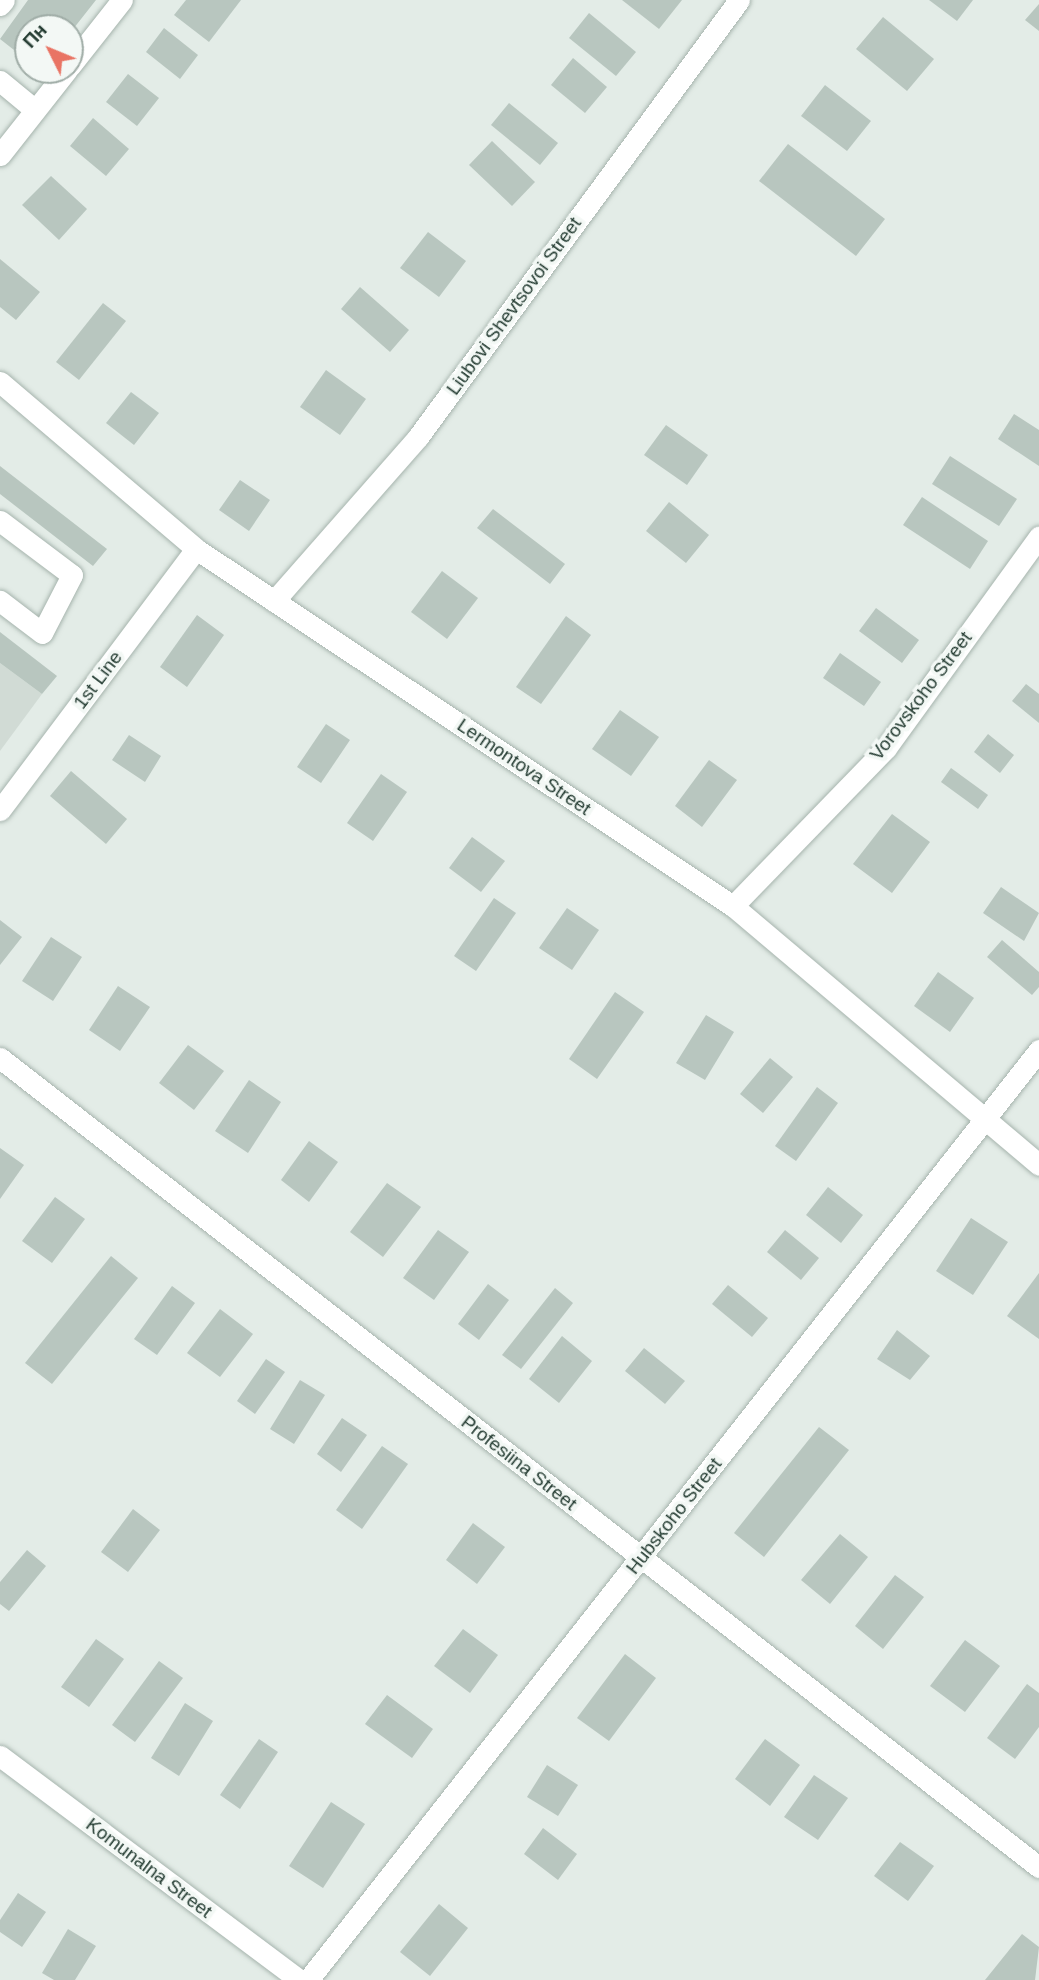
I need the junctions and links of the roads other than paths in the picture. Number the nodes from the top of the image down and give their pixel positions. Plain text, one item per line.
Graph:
1 (4, 0) edge
2 (122, 0) edge
3 (740, 0) edge
4 (0, 5) edge
5 (84, 48) edge
6 (0, 81) edge
7 (55, 84) edge
8 (35, 110) junction
9 (0, 155) edge
10 (0, 382) edge
11 (0, 521) edge
12 (1039, 537) edge
13 (196, 549) junction
14 (0, 601) edge
15 (274, 601) junction
16 (0, 810) edge
17 (733, 906) junction
18 (1039, 1050) edge
19 (0, 1058) edge
20 (985, 1118) junction
21 (1039, 1165) edge
22 (641, 1558) junction
23 (0, 1756) edge
24 (1039, 1867) edge
25 (299, 1980) edge
26 (308, 1980) edge

1 - 4 street
2 - 5 street
3 - 15 street, Liubovi Shevtsovoi Street
6 - 8 street
7 - 8 street
8 - 9 street
10 - 13 street, Lermontova Street
11 - 14 street
12 - 17 street, Vorovskoho Street
13 - 15 street, Lermontova Street
13 - 16 street, 1st Line
15 - 17 street, Lermontova Street
17 - 20 street, Lermontova Street
18 - 20 street, Hubskoho Street
19 - 22 street, Profesiina Street
20 - 21 street, Lermontova Street
20 - 22 street, Hubskoho Street
22 - 24 street, Profesiina Street
22 - 26 street, Hubskoho Street
23 - 25 street, Komunalna Street

